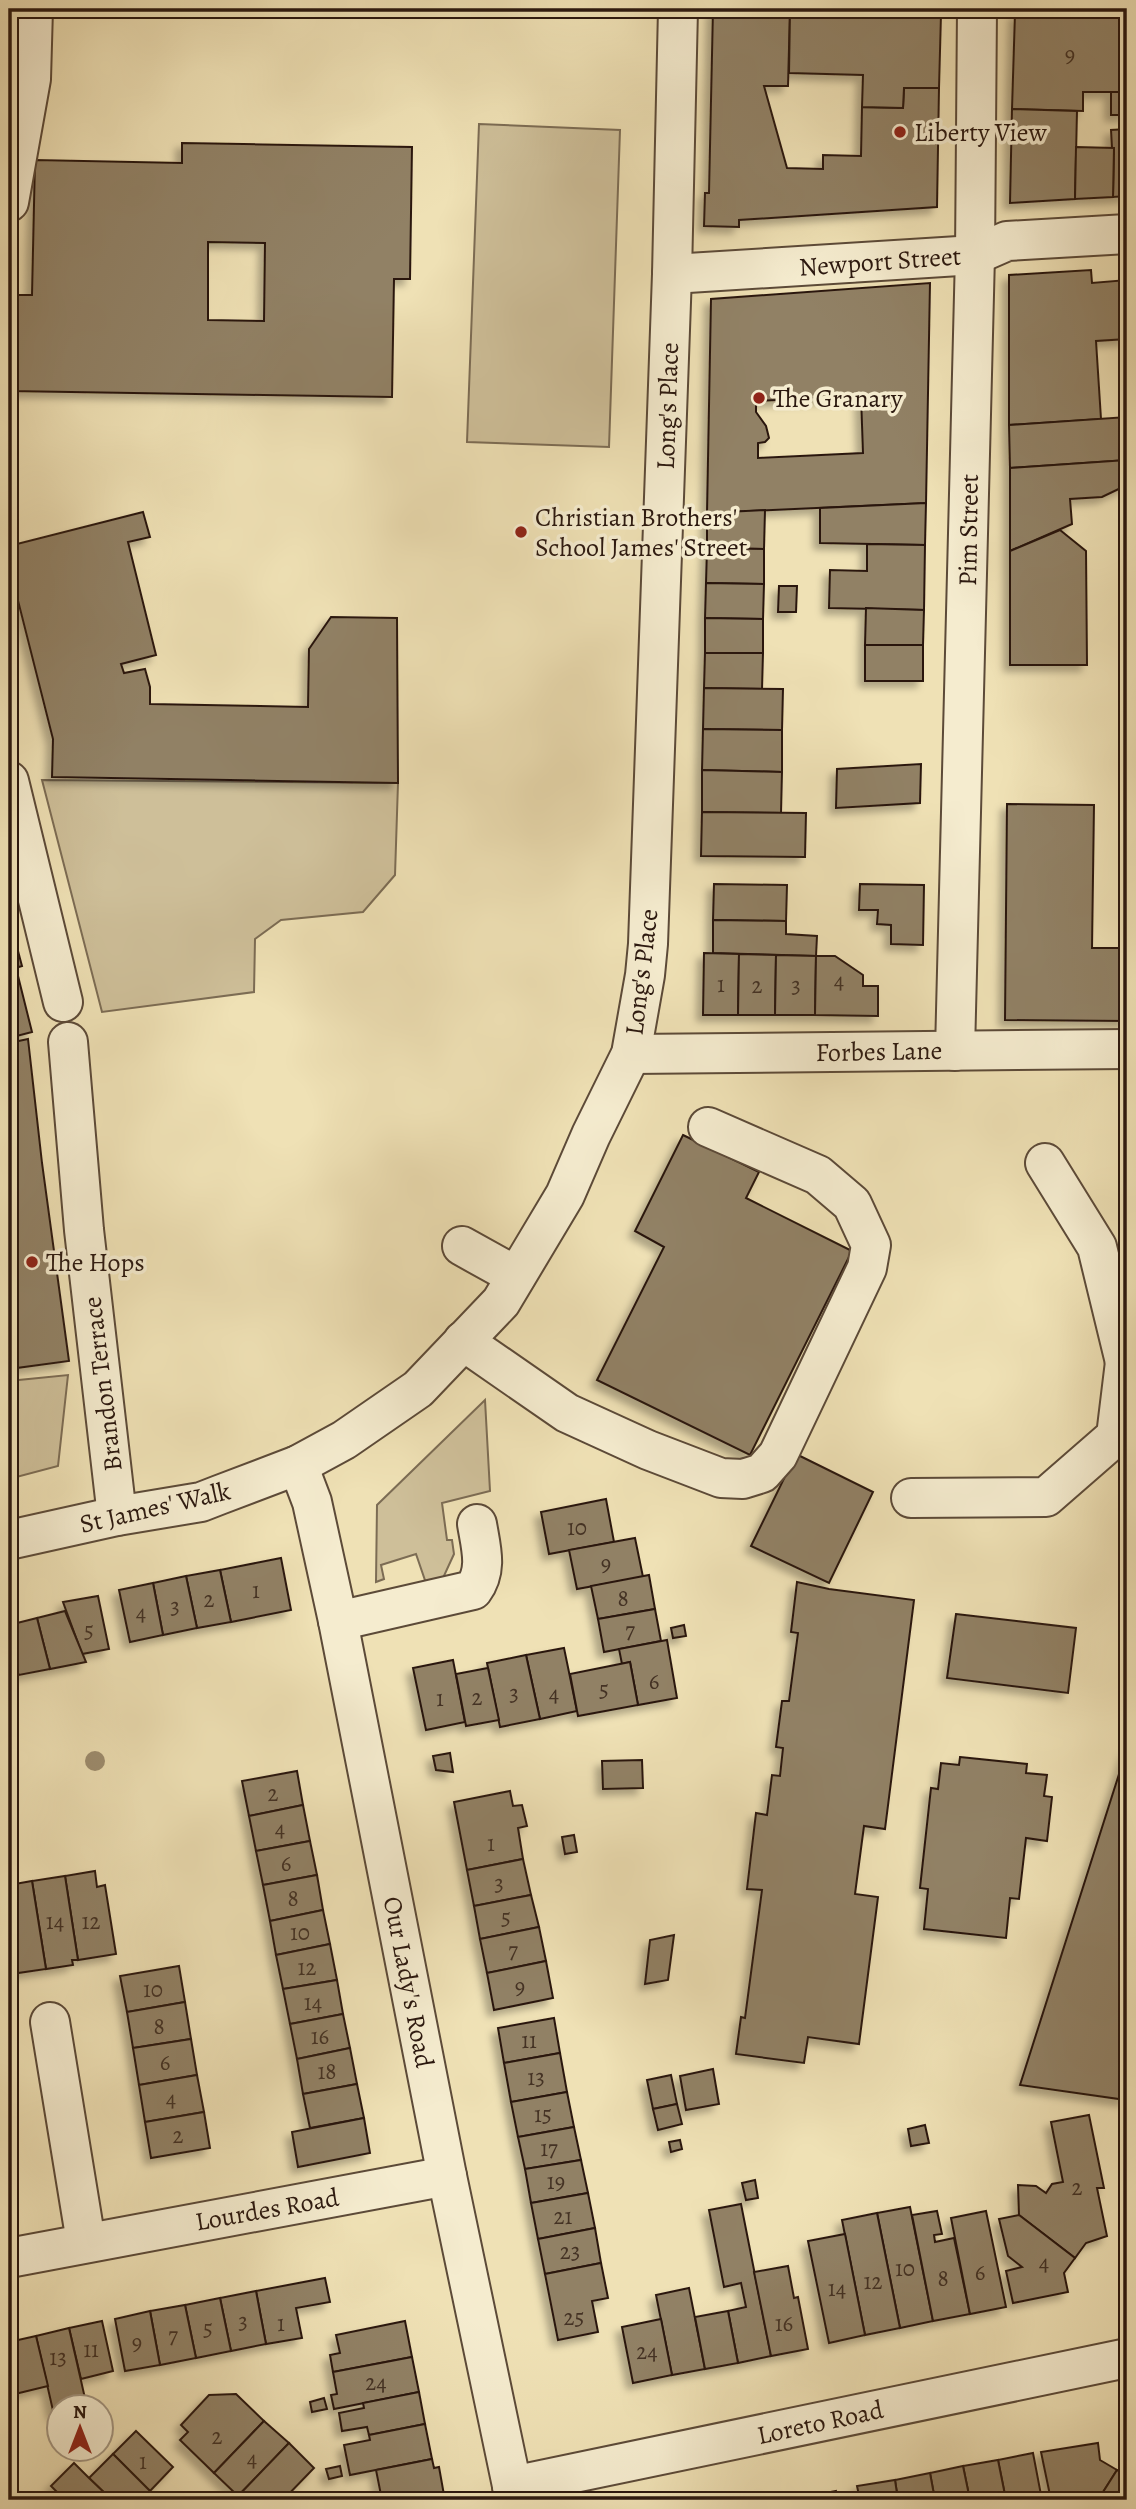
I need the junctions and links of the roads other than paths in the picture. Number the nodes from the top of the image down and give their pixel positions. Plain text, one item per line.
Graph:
1 (33, 9) edge
2 (678, 9) edge
3 (977, 9) edge
4 (9, 202) edge
5 (1127, 234) edge
6 (975, 255) junction
7 (672, 274) junction
8 (9, 781) edge
9 (63, 1002) dead end
10 (68, 1042) dead end
11 (1127, 1049) edge
12 (955, 1051) junction
13 (631, 1054) junction
14 (708, 1127) dead end
15 (1045, 1163) dead end
16 (462, 1246) dead end
17 (516, 1276) junction
18 (463, 1341) junction
19 (1126, 1362) edge
20 (298, 1465) junction
21 (911, 1498) dead end
22 (117, 1516) junction
23 (477, 1524) dead end
24 (9, 1540) edge
25 (338, 1621) junction
26 (50, 2022) dead end
27 (447, 2175) junction
28 (86, 2242) junction
29 (9, 2258) edge
30 (1127, 2358) edge
31 (513, 2493) edge

1 - 4 street
2 - 7 street, Long's Place
3 - 6 street, Pim Street
5 - 6 street, Newport Street
6 - 7 street, Newport Street
6 - 12 street, Pim Street
7 - 13 street, Long's Place
8 - 9 street
10 - 22 street, Brandon Terrace
11 - 12 street, Forbes Lane
12 - 13 street, Forbes Lane
13 - 17 street, Long's Place
14 - 18 street
15 - 19 street
16 - 17 street
17 - 18 street, St James' Walk
18 - 20 street, St James' Walk
19 - 21 street
20 - 22 street, St James' Walk
20 - 25 street, Our Lady's Road
22 - 24 street, St James' Walk
23 - 25 street
25 - 27 street, Our Lady's Road
26 - 28 street
27 - 28 street, Lourdes Road
27 - 31 street, Our Lady's Road
28 - 29 street, Lourdes Road
30 - 31 street, Loreto Road

